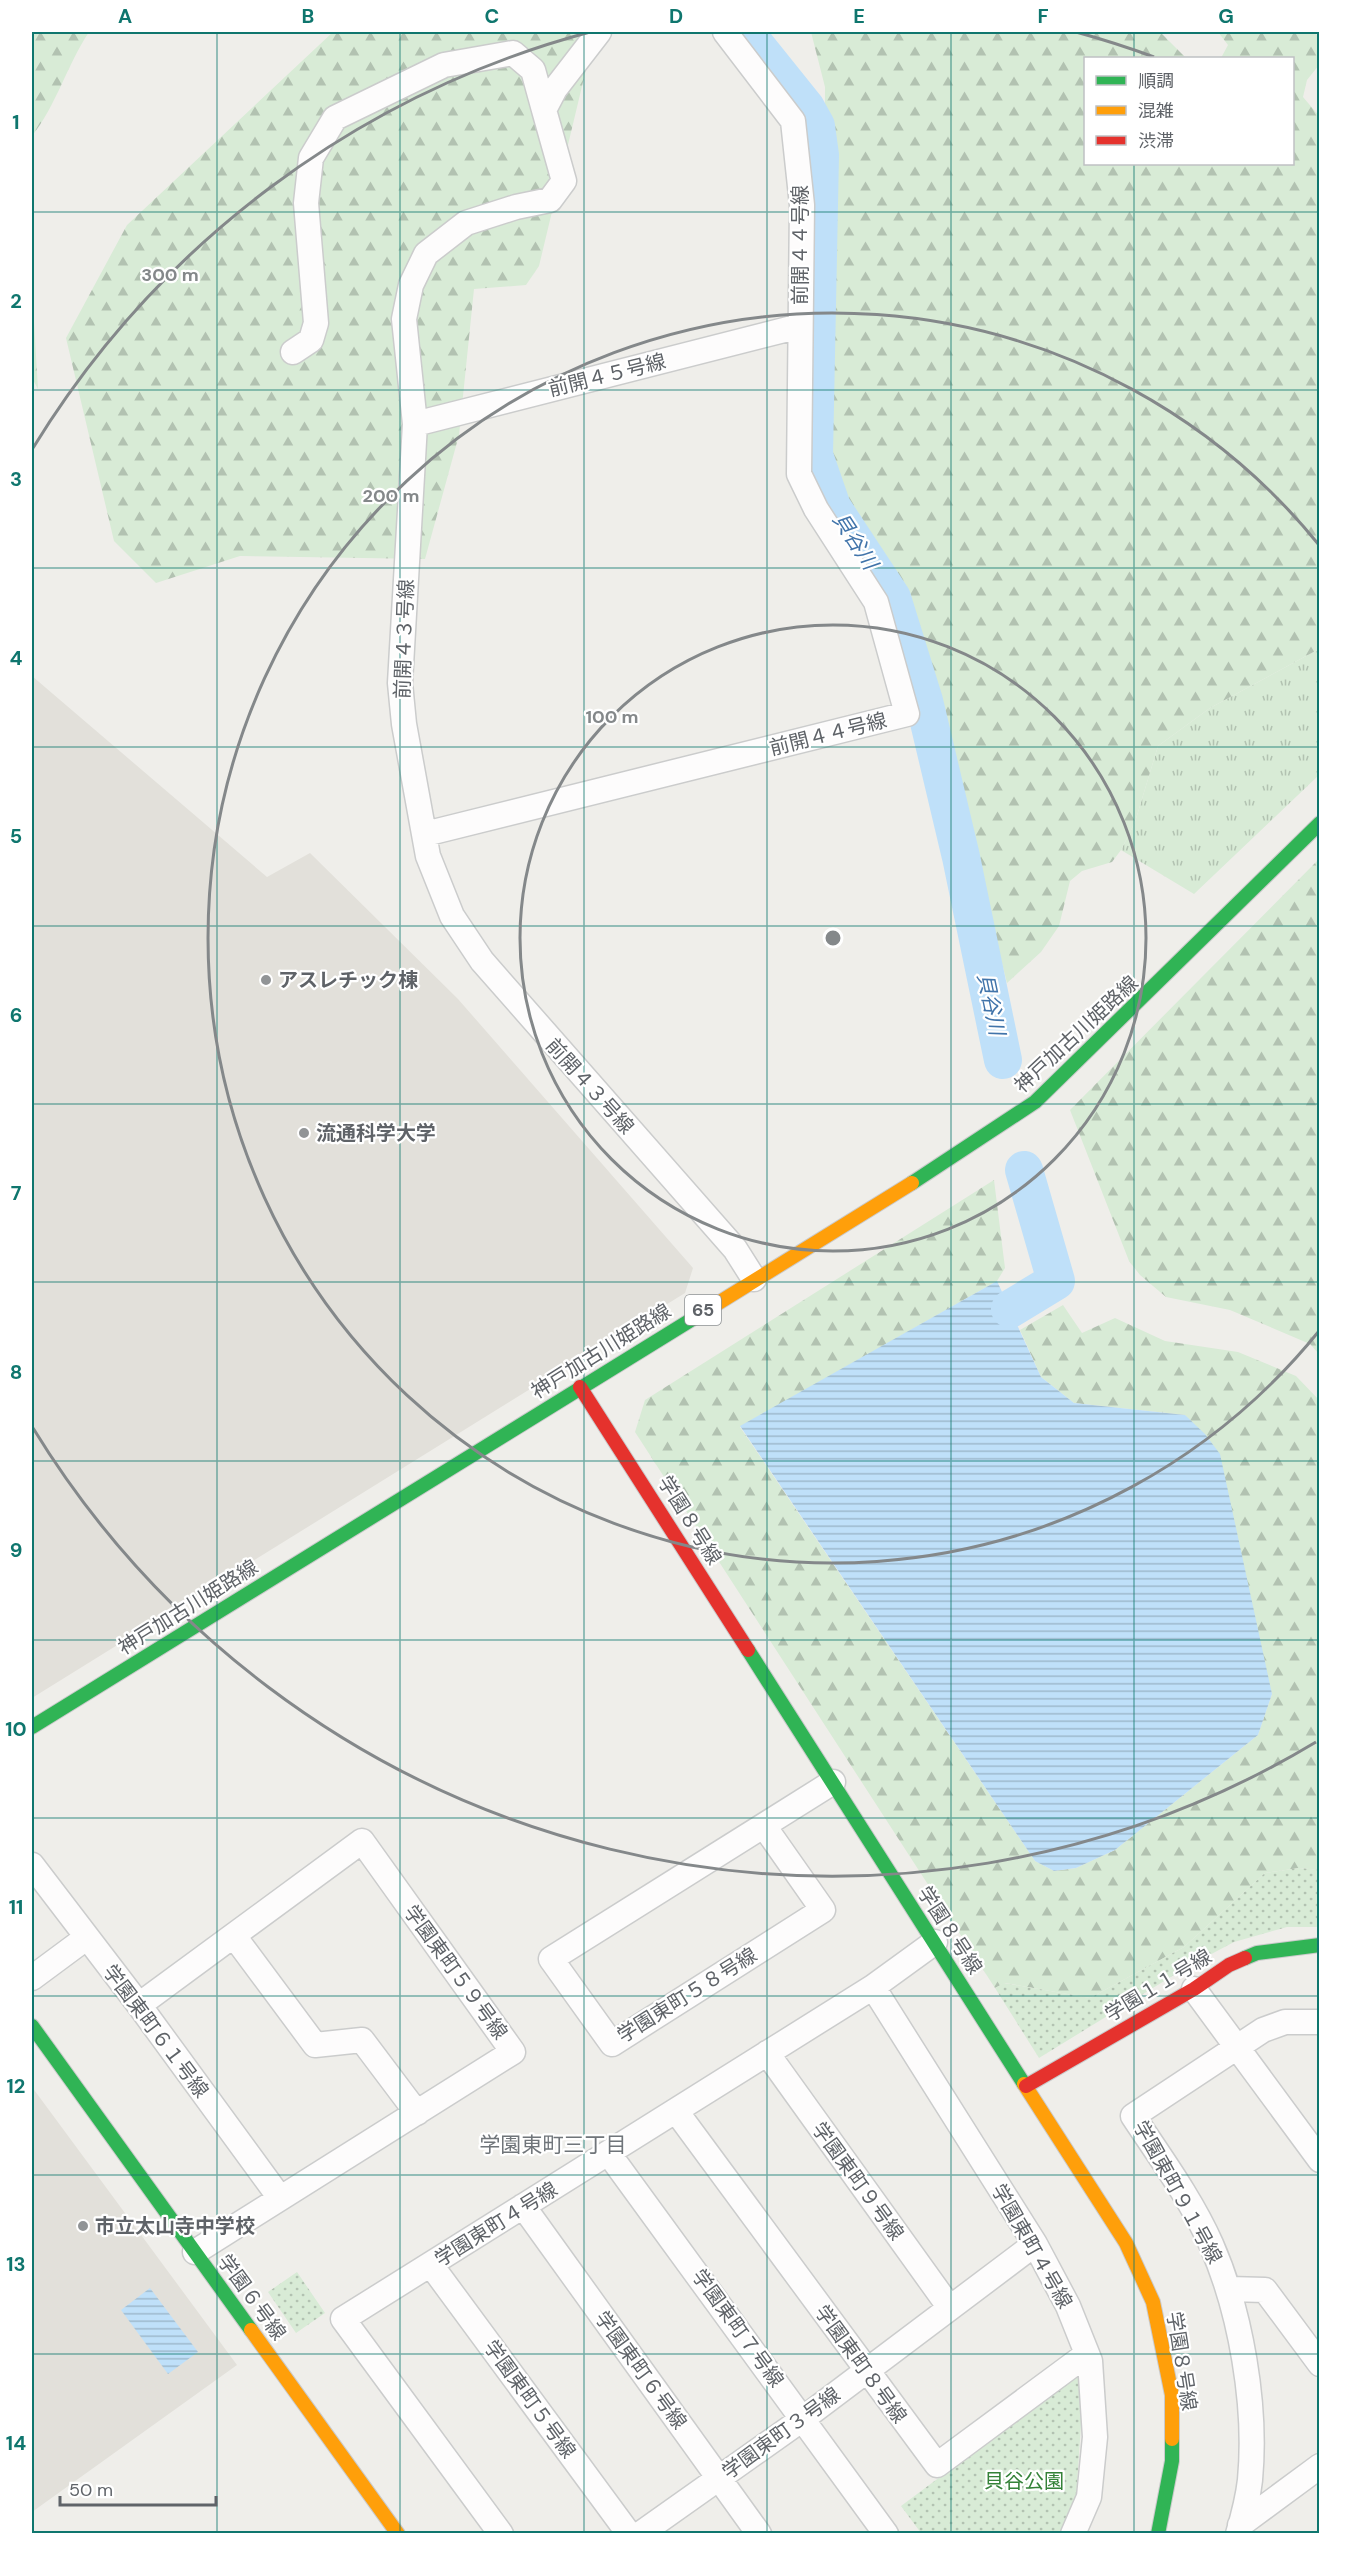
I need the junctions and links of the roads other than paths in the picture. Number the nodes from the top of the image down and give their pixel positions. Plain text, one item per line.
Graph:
1 (599, 32) edge
2 (725, 32) edge
3 (544, 110) junction
4 (800, 326) junction
5 (293, 352) dead end
6 (415, 424) junction
7 (1320, 823) edge
8 (424, 834) junction
9 (754, 1279) junction
10 (580, 1387) junction
11 (32, 1727) edge
12 (832, 1782) junction
13 (764, 1826) junction
14 (32, 1865) edge
15 (234, 1936) junction
16 (86, 1938) junction
17 (935, 1942) junction
18 (1320, 1946) edge
19 (32, 1978) edge
20 (873, 1987) junction
21 (1194, 1989) junction
22 (139, 2006) junction
23 (1320, 2022) edge
24 (32, 2026) edge
25 (1238, 2046) junction
26 (767, 2054) junction
27 (1026, 2086) junction
28 (676, 2111) junction
29 (417, 2113) junction
30 (609, 2154) junction
31 (1320, 2160) edge
32 (280, 2198) junction
33 (523, 2206) junction
34 (1035, 2244) junction
35 (195, 2252) junction
36 (431, 2265) junction
37 (1229, 2289) junction
38 (950, 2308) junction
39 (1087, 2354) junction
40 (1320, 2364) edge
41 (866, 2371) junction
42 (804, 2418) junction
43 (1320, 2466) edge
44 (718, 2478) junction
45 (1239, 2529) edge
46 (398, 2534) edge
47 (501, 2534) edge
48 (629, 2534) edge
49 (640, 2534) edge
50 (759, 2534) edge
51 (886, 2534) edge
52 (1073, 2534) edge
53 (1158, 2534) edge

1 - 3 street
2 - 4 street, 前開４４号線
3 - 5 street
3 - 6 street, 前開４３号線
4 - 6 street, 前開４５号線
4 - 8 street, 前開４４号線
6 - 8 street, 前開４３号線
7 - 9 street, 神戸加古川姫路線 / 65
8 - 9 street, 前開４３号線
9 - 10 street, 神戸加古川姫路線 / 65
10 - 11 street, 神戸加古川姫路線 / 65
10 - 12 street, 学園８号線
12 - 13 street, 学園東町５８号線
12 - 17 street, 学園８号線
13 - 13 street, 学園東町５８号線
14 - 16 street, 学園東町６１号線
15 - 22 street, 学園東町５９号線
15 - 29 street
15 - 29 street, 学園東町５９号線
16 - 19 street
16 - 22 street, 学園東町６１号線
17 - 20 street, 学園東町４号線
17 - 27 street, 学園８号線
18 - 21 street, 学園１１号線
20 - 26 street, 学園東町４号線
20 - 34 street, 学園東町４号線
21 - 25 street
21 - 27 street, 学園１１号線
22 - 32 street, 学園東町６１号線
23 - 25 street
24 - 35 street, 学園６号線
25 - 31 street
25 - 37 street, 学園東町９１号線
26 - 28 street, 学園東町４号線
26 - 38 street, 学園東町９号線
27 - 53 street, 学園８号線
28 - 30 street, 学園東町４号線
28 - 41 street, 学園東町８号線
29 - 32 street, 学園東町５９号線
30 - 33 street, 学園東町４号線
30 - 42 street, 学園東町７号線
32 - 35 street, 学園東町５９号線
33 - 36 street, 学園東町４号線
33 - 44 street, 学園東町６号線
34 - 38 street, 学園東町３号線
34 - 39 street, 学園東町４号線
35 - 46 street, 学園６号線
36 - 47 street, 学園東町４号線
36 - 48 street, 学園東町５号線
37 - 40 street
37 - 45 street, 学園東町９１号線
38 - 41 street, 学園東町３号線
39 - 41 street, 学園東町８号線
39 - 52 street, 学園東町４号線
41 - 42 street, 学園東町３号線
42 - 44 street, 学園東町３号線
42 - 51 street, 学園東町７号線
43 - 45 street
44 - 49 street, 学園東町３号線
44 - 50 street, 学園東町６号線

